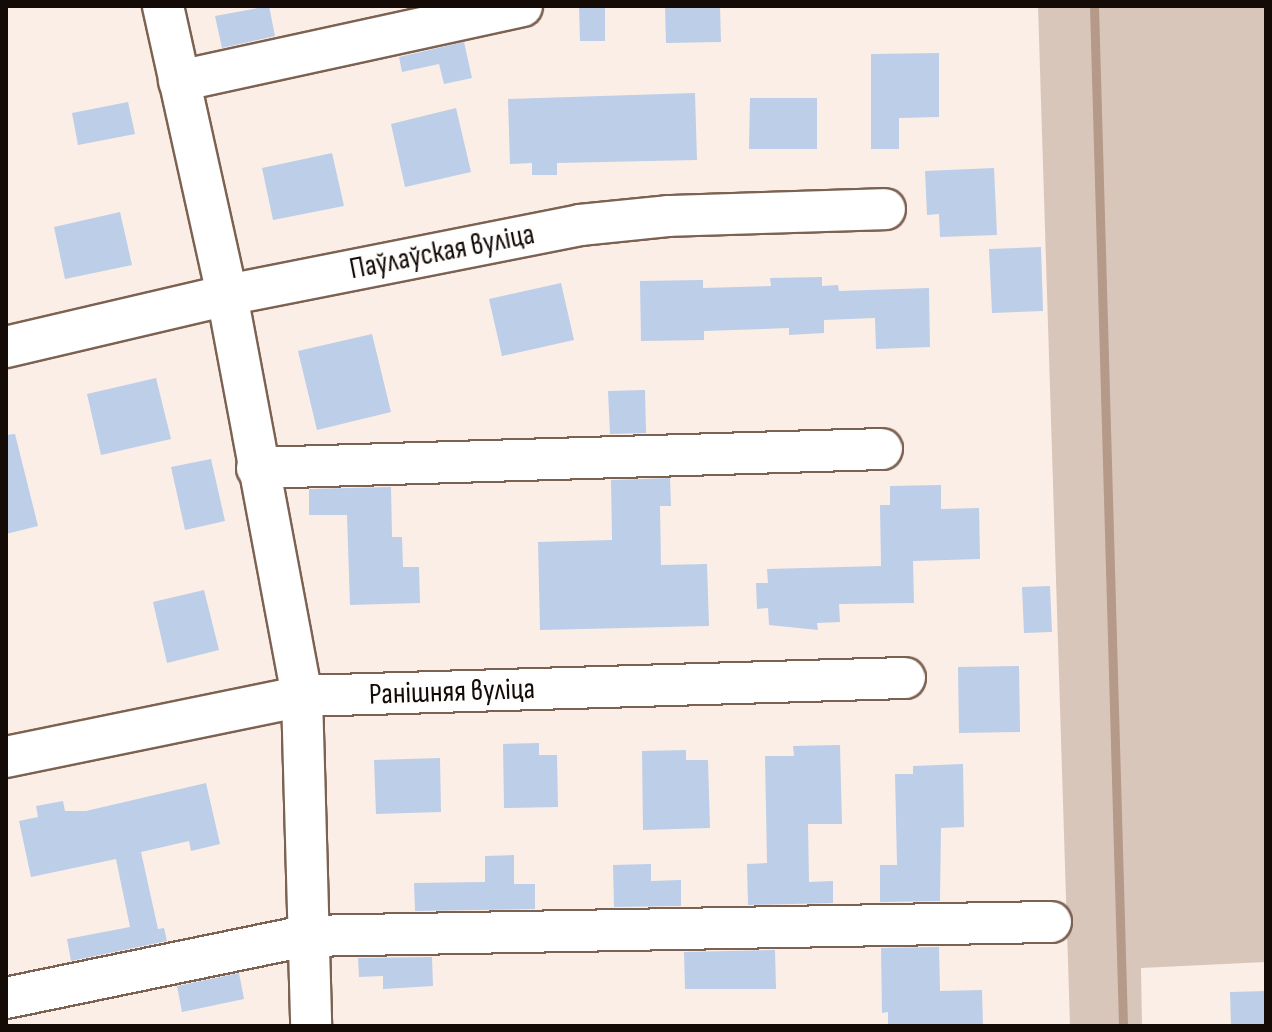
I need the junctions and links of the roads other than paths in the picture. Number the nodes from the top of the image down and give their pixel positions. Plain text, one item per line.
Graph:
1 (163, 6) edge
2 (522, 6) edge
3 (179, 81) junction
4 (885, 209) dead end
5 (227, 295) junction
6 (6, 347) edge
7 (882, 449) dead end
8 (257, 468) junction
9 (905, 678) dead end
10 (302, 696) junction
11 (6, 757) edge
12 (1051, 922) dead end
13 (306, 936) junction
14 (6, 998) edge
15 (311, 1026) edge

1 - 3 street
2 - 3 street
3 - 5 street
4 - 5 street, Паўлаўская вуліца
5 - 6 street, Паўлаўская вуліца
5 - 8 street
7 - 8 street
8 - 10 street
9 - 10 street, Ранішняя вуліца
10 - 11 street, Ранішняя вуліца
10 - 13 street
12 - 13 street
13 - 14 street
13 - 15 street

